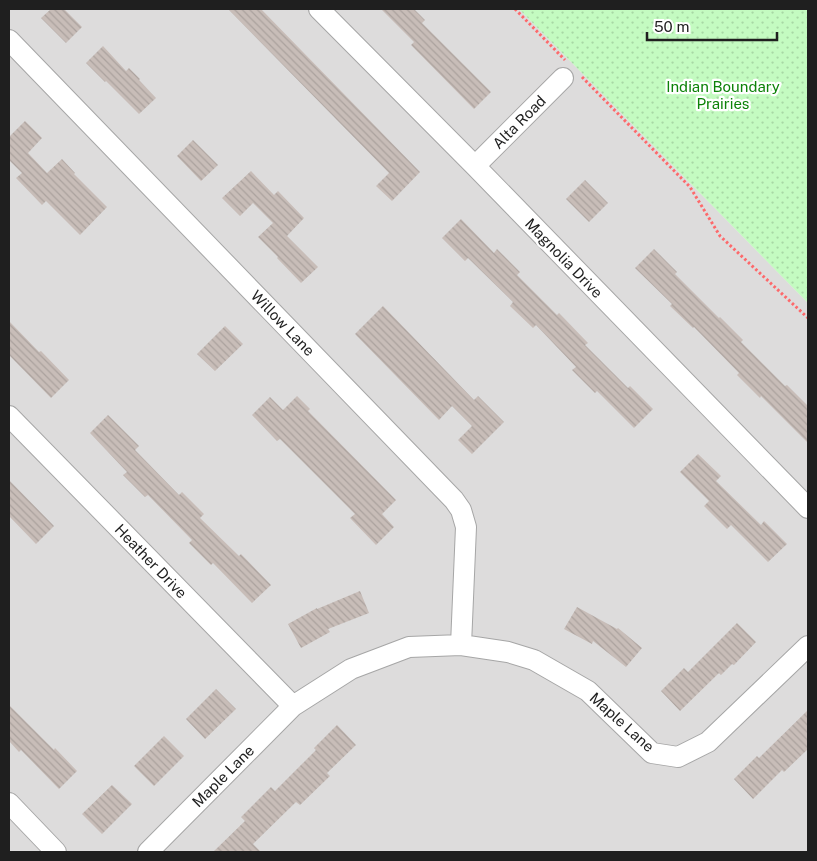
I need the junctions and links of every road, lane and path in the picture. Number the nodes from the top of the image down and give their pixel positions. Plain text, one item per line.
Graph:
1 (319, 9) edge
2 (515, 9) edge
3 (9, 40) edge
4 (569, 71) junction
5 (476, 166) junction
6 (808, 318) edge
7 (9, 416) edge
8 (808, 508) edge
9 (461, 645) junction
10 (808, 646) edge
11 (293, 706) junction
12 (9, 803) edge
13 (56, 852) edge
14 (148, 852) edge

1 - 5 street, Magnolia Drive
2 - 4 path
3 - 9 street, Willow Lane
4 - 5 street, Alta Road
4 - 6 path
5 - 8 street, Magnolia Drive
7 - 11 street, Heather Drive
9 - 10 street, Maple Lane
9 - 11 street, Maple Lane
11 - 14 street, Maple Lane
12 - 13 street

